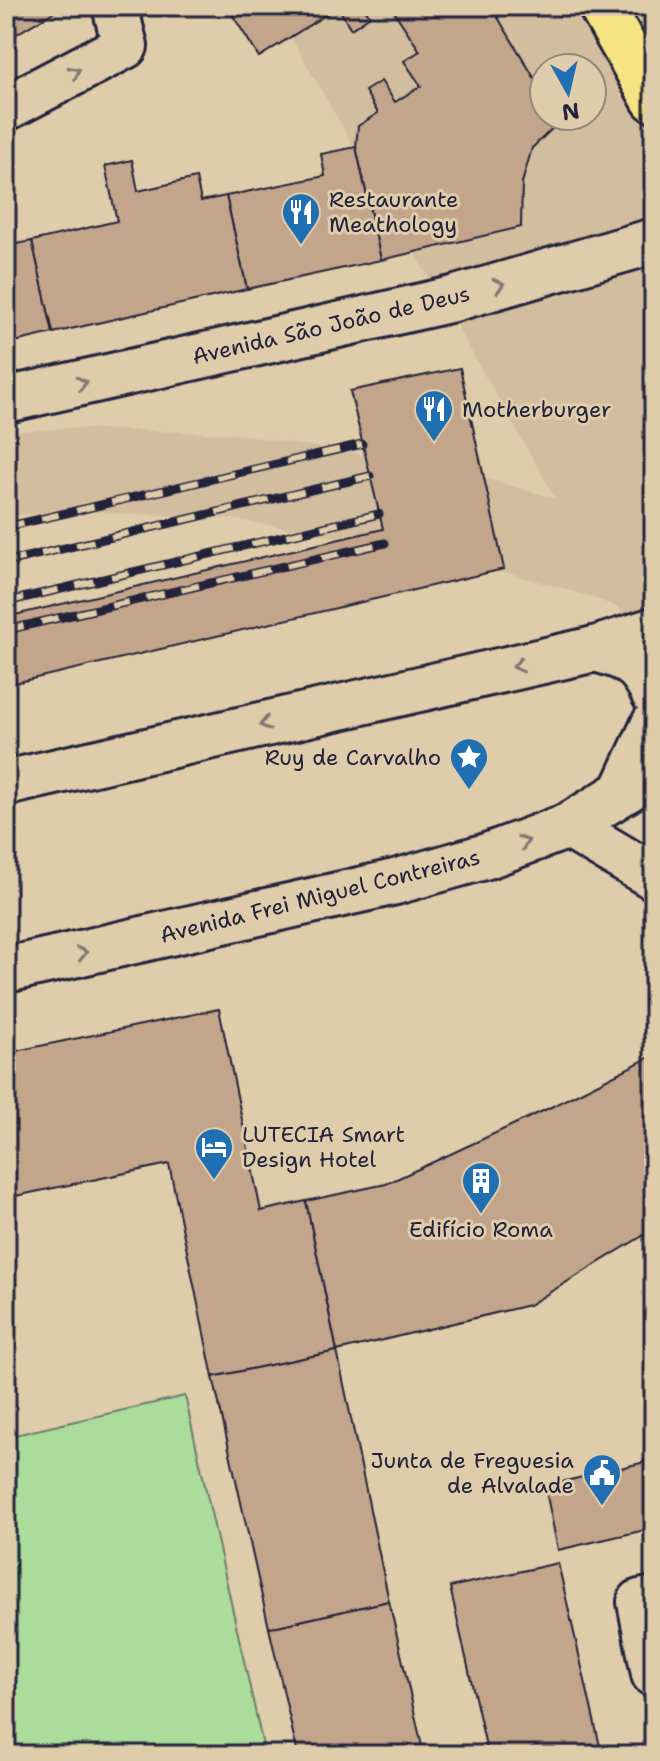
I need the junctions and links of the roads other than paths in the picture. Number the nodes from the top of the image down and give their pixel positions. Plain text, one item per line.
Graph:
1 (115, 6) edge
2 (601, 6) edge
3 (654, 99) edge
4 (6, 108) edge
5 (654, 241) edge
6 (6, 400) edge
7 (654, 630) edge
8 (595, 649) junction
9 (654, 694) edge
10 (654, 724) edge
11 (638, 782) edge
12 (6, 783) edge
13 (568, 826) junction
14 (654, 877) edge
15 (6, 970) edge
16 (654, 1599) edge
17 (654, 1674) edge

4 -> 1 street
2 - 3 main road
6 -> 5 street, Avenida São João de Deus
7 - 8 street
8 - 9 street
8 -> 12 street
10 - 11 street, Avenida Frei Miguel Contreiras
11 - 13 street, Avenida Frei Miguel Contreiras
13 - 14 street
15 -> 13 street, Avenida Frei Miguel Contreiras
16 - 17 street

